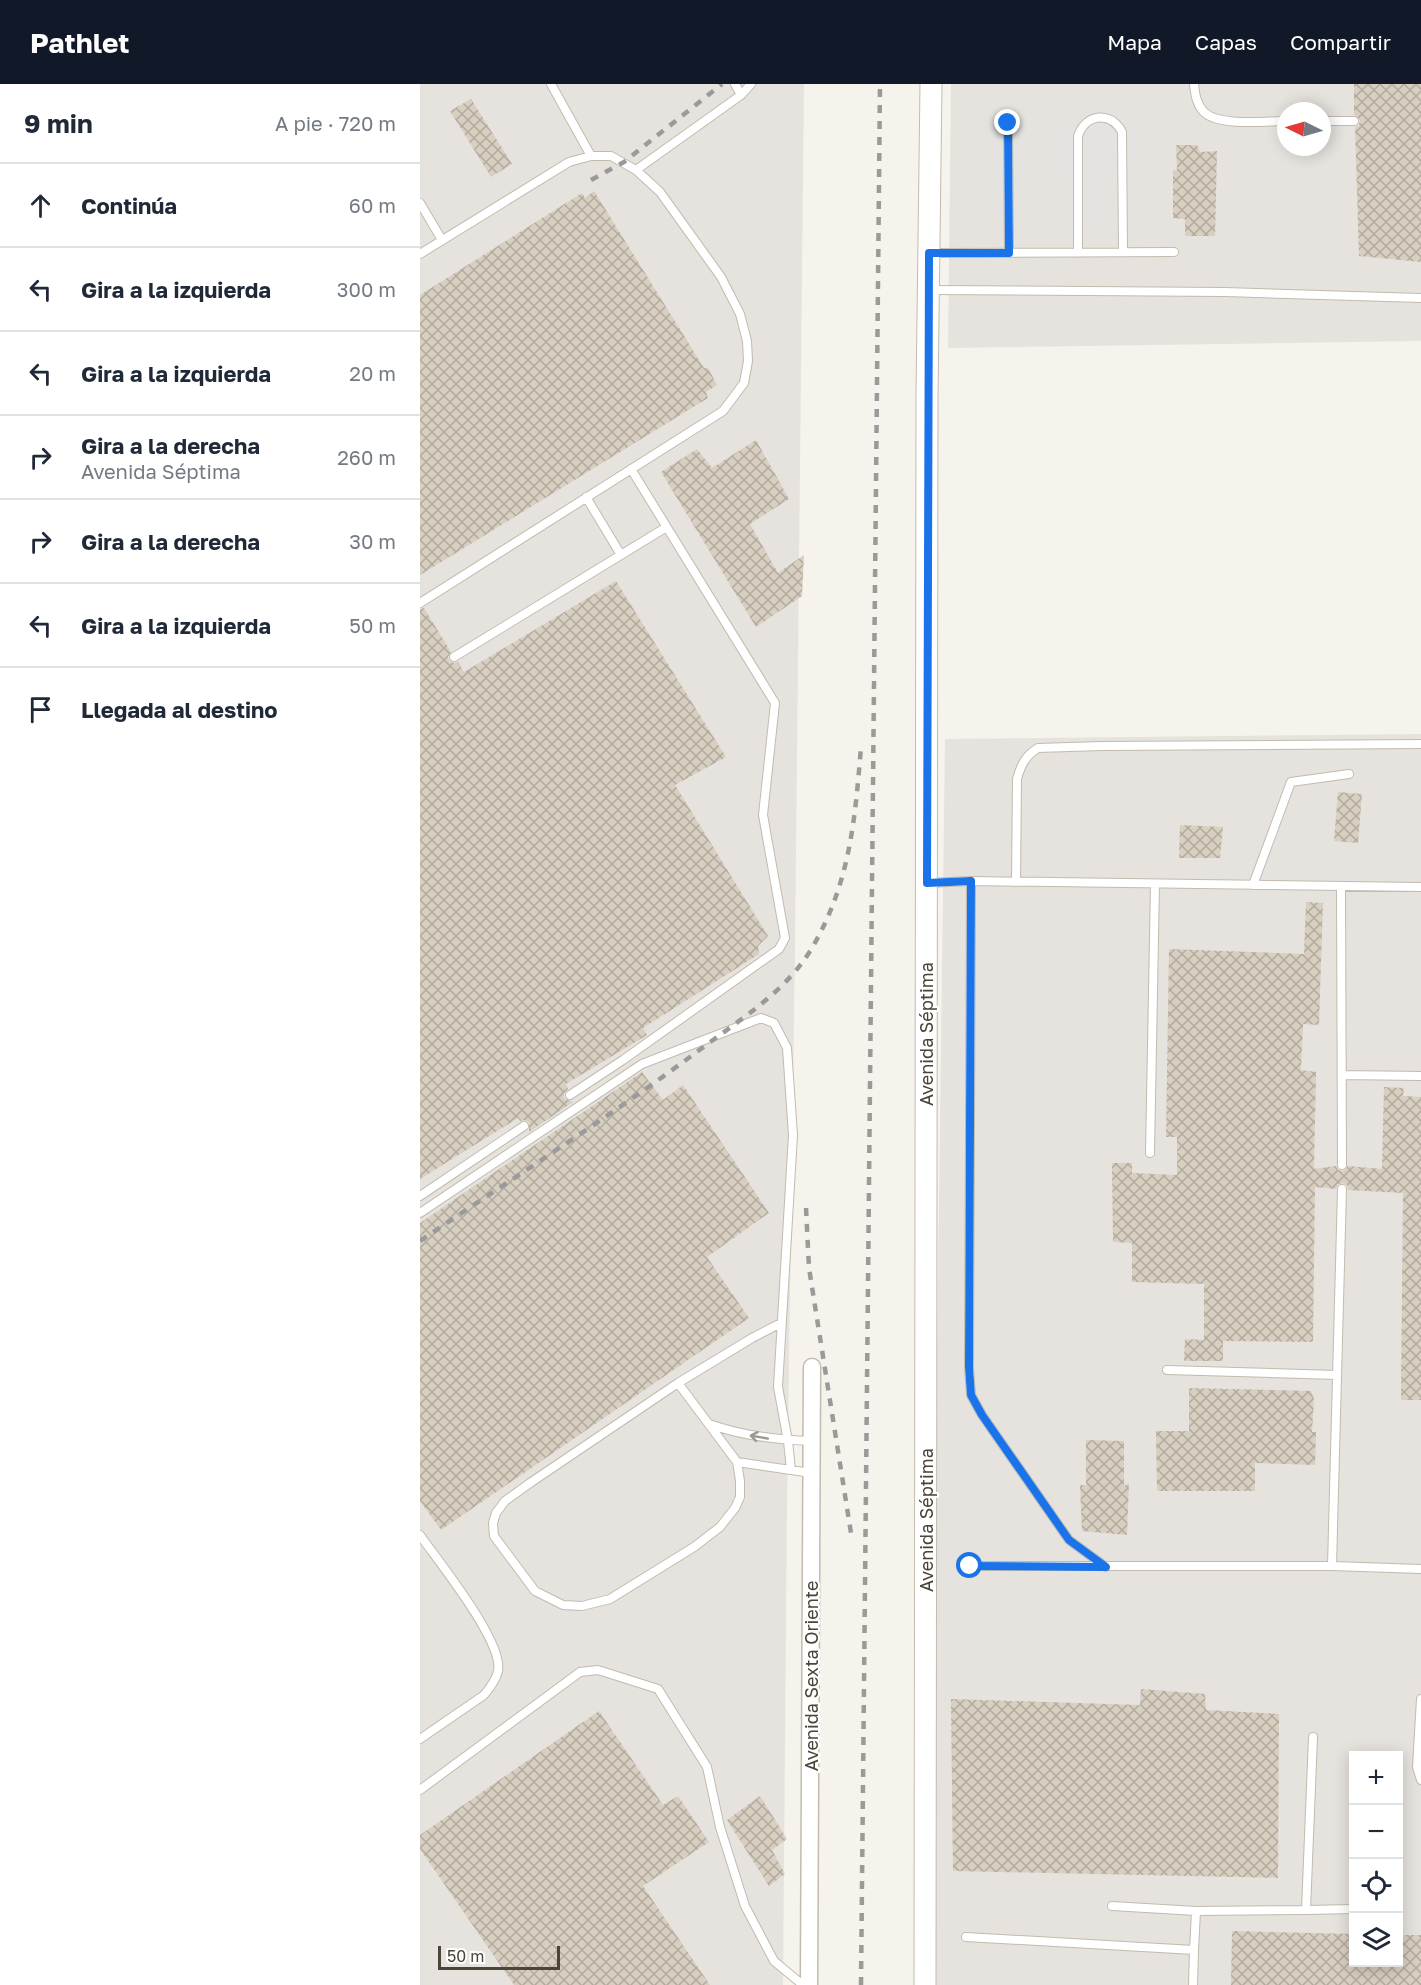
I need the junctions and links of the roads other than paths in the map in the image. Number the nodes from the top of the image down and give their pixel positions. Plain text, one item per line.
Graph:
1 (551, 84) edge
2 (735, 84) edge
3 (750, 84) edge
4 (931, 84) edge
5 (1194, 84) edge
6 (741, 95) junction
7 (1277, 121) edge
8 (1331, 121) edge
9 (1354, 121) dead end
10 (1008, 123) dead end
11 (591, 156) junction
12 (636, 170) junction
13 (420, 203) edge
14 (442, 240) junction
15 (1123, 252) junction
16 (1174, 252) dead end
17 (929, 253) junction
18 (1009, 253) junction
19 (1078, 253) junction
20 (420, 254) edge
21 (929, 290) junction
22 (1421, 298) edge
23 (631, 469) junction
24 (586, 497) junction
25 (665, 528) junction
26 (621, 555) junction
27 (420, 603) edge
28 (454, 657) dead end
29 (1421, 744) edge
30 (1349, 774) dead end
31 (971, 881) junction
32 (1016, 882) junction
33 (927, 883) junction
34 (1155, 884) junction
35 (1253, 885) junction
36 (1341, 887) junction
37 (1421, 887) edge
38 (1343, 1075) junction
39 (1421, 1076) edge
40 (570, 1095) dead end
41 (524, 1126) dead end
42 (1150, 1154) dead end
43 (1342, 1165) dead end
44 (1342, 1189) dead end
45 (420, 1196) edge
46 (420, 1213) edge
47 (781, 1323) junction
48 (812, 1367) dead end
49 (1167, 1370) dead end
50 (1337, 1375) junction
51 (678, 1383) junction
52 (708, 1424) junction
53 (788, 1440) junction
54 (812, 1441) junction
55 (737, 1462) junction
56 (790, 1470) junction
57 (812, 1473) junction
58 (420, 1535) edge
59 (970, 1566) dead end
60 (1332, 1566) junction
61 (1106, 1567) junction
62 (1421, 1569) edge
63 (1421, 1699) edge
64 (1313, 1737) dead end
65 (420, 1739) edge
66 (1420, 1745) edge
67 (1421, 1780) edge
68 (420, 1790) edge
69 (1112, 1906) dead end
70 (1349, 1909) edge
71 (1306, 1910) junction
72 (1196, 1911) junction
73 (966, 1937) dead end
74 (1194, 1950) junction
75 (803, 1985) edge
76 (809, 1985) edge
77 (925, 1985) edge
78 (1193, 1985) edge

1 - 11 lane
2 - 6 lane
3 - 6 lane
4 - 17 street, Avenida Séptima
5 - 7 lane
6 - 12 lane
8 - 9 lane
10 - 18 lane
11 - 12 lane
11 - 14 lane
12 - 23 lane
13 - 14 lane
14 - 20 lane
15 - 16 lane
15 - 19 lane
15 - 19 lane
17 - 18 lane
17 - 21 street, Avenida Séptima
18 - 19 lane
21 - 22 lane
21 - 33 street, Avenida Séptima
23 - 24 lane
23 - 25 lane
24 - 26 lane
24 - 27 lane
25 - 26 lane
25 - 40 lane
26 - 28 lane
29 - 32 lane
30 - 35 lane
31 - 32 lane
31 - 33 lane
31 - 61 lane
32 - 34 lane
33 - 77 street, Avenida Séptima
34 - 35 lane
34 - 42 lane
35 - 36 lane
36 - 37 lane
36 - 38 lane
38 - 39 lane
38 - 43 lane
41 - 45 lane
44 - 50 lane
46 - 47 lane
47 - 51 lane
47 - 53 lane
48 - 54 street, Avenida Sexta Oriente
49 - 50 lane
50 - 60 lane
51 - 52 lane
51 - 55 lane
53 -> 52 lane
52 - 55 lane
53 - 54 lane
53 - 56 lane
54 - 57 street, Avenida Sexta Oriente
55 - 56 lane
56 - 57 lane
57 - 76 street, Avenida Sexta Oriente
58 - 65 lane
59 - 61 lane
60 - 61 lane
60 - 62 lane
63 - 66 lane
64 - 71 lane
66 - 67 lane
68 - 75 lane
69 - 72 lane
70 - 71 lane
71 - 72 lane
72 - 74 lane
73 - 74 lane
74 - 78 lane

